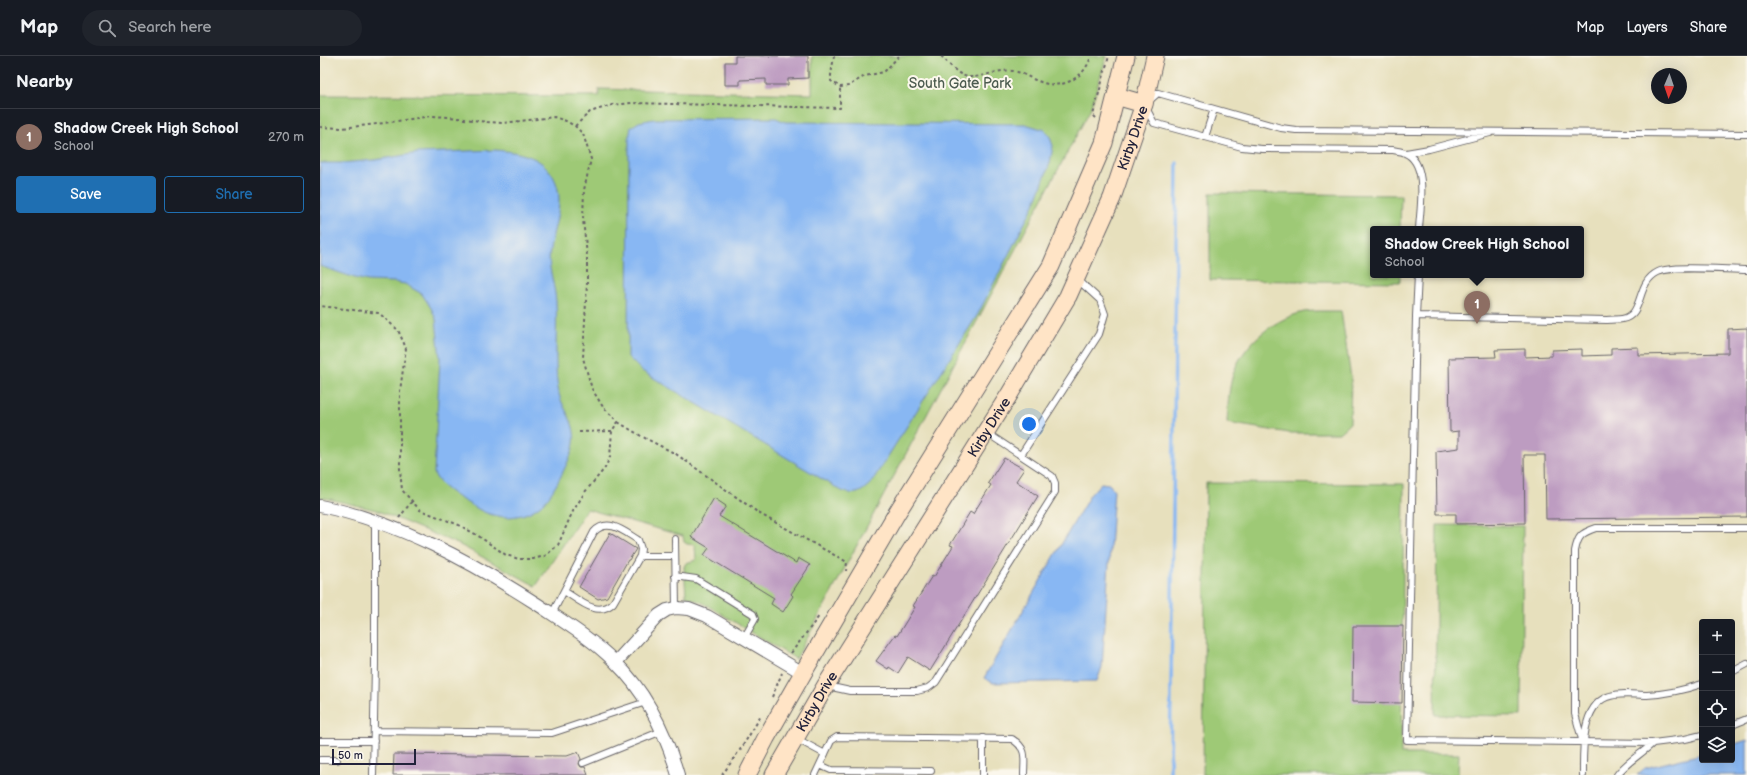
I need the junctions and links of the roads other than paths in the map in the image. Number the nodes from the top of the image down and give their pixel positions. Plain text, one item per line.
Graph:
1 (1126, 56) edge
2 (1155, 56) edge
3 (1116, 96) junction
4 (1144, 104) junction
5 (1214, 109) junction
6 (1498, 131) junction
7 (1747, 134) edge
8 (1205, 137) junction
9 (1406, 153) junction
10 (1420, 226) edge
11 (1747, 270) edge
12 (1076, 278) junction
13 (1418, 278) edge
14 (1416, 316) junction
15 (986, 432) junction
16 (1021, 455) junction
17 (320, 506) edge
18 (375, 520) junction
19 (1747, 528) edge
20 (674, 539) dead end
21 (640, 556) junction
22 (675, 556) junction
23 (675, 576) junction
24 (564, 591) junction
25 (676, 608) junction
26 (552, 614) junction
27 (744, 638) junction
28 (616, 662) junction
29 (1747, 664) edge
30 (1735, 670) edge
31 (803, 673) junction
32 (826, 685) junction
33 (1699, 685) edge
34 (646, 702) junction
35 (1747, 719) edge
36 (1735, 724) edge
37 (374, 731) junction
38 (662, 731) junction
39 (1699, 736) edge
40 (795, 738) junction
41 (983, 738) junction
42 (320, 741) edge
43 (374, 742) junction
44 (1583, 743) junction
45 (1653, 743) junction
46 (825, 754) junction
47 (320, 760) edge
48 (337, 760) dead end
49 (583, 763) dead end
50 (820, 765) junction
51 (931, 771) dead end
52 (373, 775) edge
53 (678, 775) edge
54 (747, 775) edge
55 (774, 775) edge
56 (815, 775) edge
57 (983, 775) edge
58 (1024, 775) edge
59 (1583, 775) edge
60 (1617, 775) edge

1 - 3 main road, Kirby Drive
2 - 4 main road, Kirby Drive
3 - 4 main road
3 - 31 main road, Kirby Drive
4 - 5 lane
4 - 8 lane
4 - 12 main road, Kirby Drive
5 - 6 lane
5 - 8 lane
6 - 7 lane
6 - 9 lane
8 - 9 lane
9 - 10 lane
11 - 14 lane
12 - 15 main road, Kirby Drive
12 - 16 lane
13 - 14 lane
14 - 44 lane
15 - 16 lane
15 - 32 main road, Kirby Drive
16 - 32 lane
17 - 18 street
18 - 26 street
18 - 37 lane
19 - 44 lane
20 - 22 lane
21 - 22 lane
21 - 24 lane
21 - 24 lane
22 - 23 lane
23 - 25 lane
23 - 27 lane
24 - 26 lane
25 - 27 street
25 - 28 street
26 - 28 street
27 - 31 street
28 - 34 street
29 - 30 lane
31 - 32 main road
31 - 54 main road, Kirby Drive
32 - 40 main road, Kirby Drive
33 - 44 lane
34 - 37 lane
34 - 38 street
35 - 36 lane
37 - 43 lane
38 - 49 lane
38 - 53 street
39 - 45 lane
40 - 46 lane
40 - 55 main road, Kirby Drive
41 - 46 lane
41 - 57 lane
41 - 58 lane
42 - 43 lane
43 - 52 lane
44 - 45 lane
44 - 59 lane
45 - 60 lane
46 - 50 lane
47 - 48 lane
50 - 51 lane
50 - 56 lane

